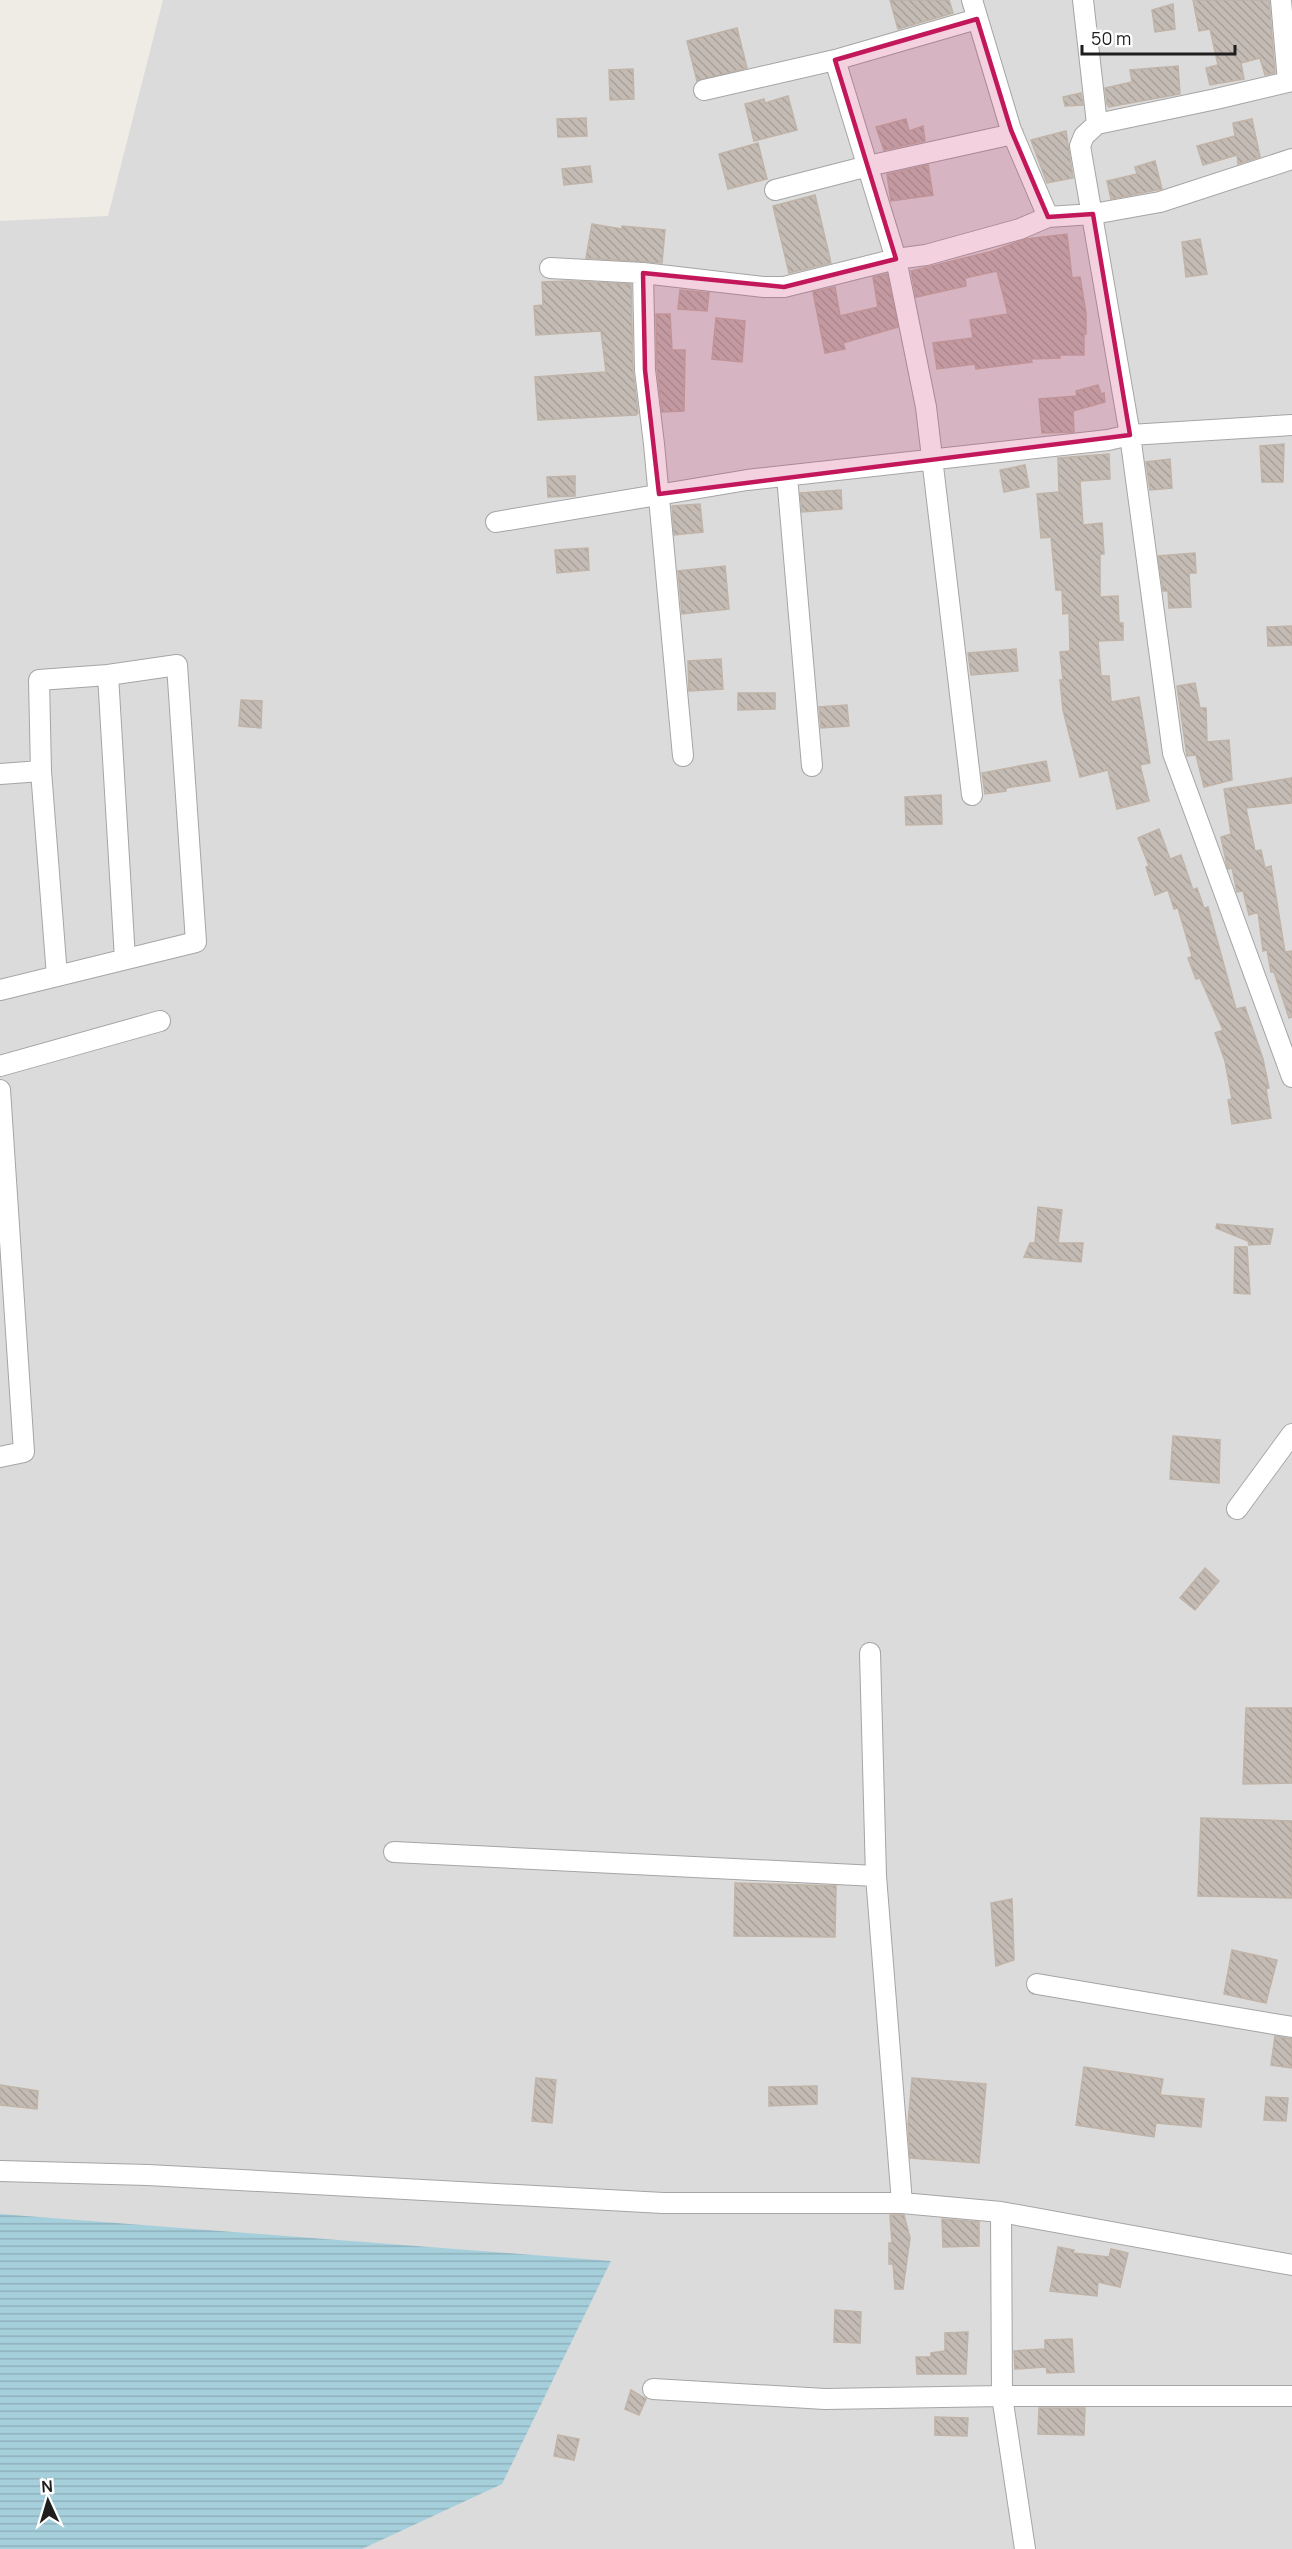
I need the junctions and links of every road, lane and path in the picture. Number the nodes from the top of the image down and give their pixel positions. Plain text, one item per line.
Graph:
1 (1083, 0) edge
2 (1281, 0) edge
3 (975, 9) edge
4 (835, 60) junction
5 (1290, 81) edge
6 (704, 90) dead end
7 (1097, 124) junction
8 (1013, 134) junction
9 (1292, 159) edge
10 (868, 166) junction
11 (775, 190) dead end
12 (1093, 214) junction
13 (1048, 217) junction
14 (896, 259) junction
15 (550, 268) dead end
16 (643, 273) junction
17 (1292, 425) edge
18 (1130, 435) junction
19 (932, 460) junction
20 (788, 476) junction
21 (659, 494) junction
22 (496, 522) dead end
23 (108, 675) junction
24 (683, 756) dead end
25 (812, 766) dead end
26 (41, 771) junction
27 (0, 774) edge
28 (972, 795) dead end
29 (125, 959) junction
30 (57, 976) junction
31 (0, 990) edge
32 (160, 1021) dead end
33 (0, 1066) edge
34 (1292, 1077) edge
35 (0, 1090) edge
36 (1292, 1434) edge
37 (0, 1457) edge
38 (1237, 1509) dead end
39 (870, 1653) dead end
40 (394, 1852) dead end
41 (876, 1876) junction
42 (1037, 1984) dead end
43 (1292, 2026) edge
44 (0, 2171) edge
45 (902, 2203) junction
46 (1001, 2212) junction
47 (1292, 2265) edge
48 (653, 2389) dead end
49 (1002, 2396) junction
50 (1292, 2396) edge
51 (1025, 2549) edge

1 - 7 street
2 - 5 street
3 - 4 street
3 - 8 street
4 - 6 street
4 - 10 street
5 - 7 street
7 - 12 street
8 - 10 street
8 - 13 street
9 - 12 street
10 - 11 street
10 - 14 street
12 - 13 street
12 - 18 street
13 - 14 street
14 - 16 street
14 - 19 street
15 - 16 street
16 - 21 street
17 - 18 street
18 - 19 street
18 - 34 street
19 - 20 street
19 - 28 street
20 - 21 street
20 - 25 street
21 - 22 street
21 - 24 street
23 - 26 street
23 - 29 street
23 - 29 street
26 - 27 street
26 - 30 street
29 - 30 street
30 - 31 street
32 - 33 street
35 - 37 street
36 - 38 street
39 - 41 street
40 - 41 street
41 - 45 street
42 - 43 street
44 - 45 street
45 - 46 street
46 - 47 street
46 - 49 street
48 - 49 street
49 - 50 street
49 - 51 street

